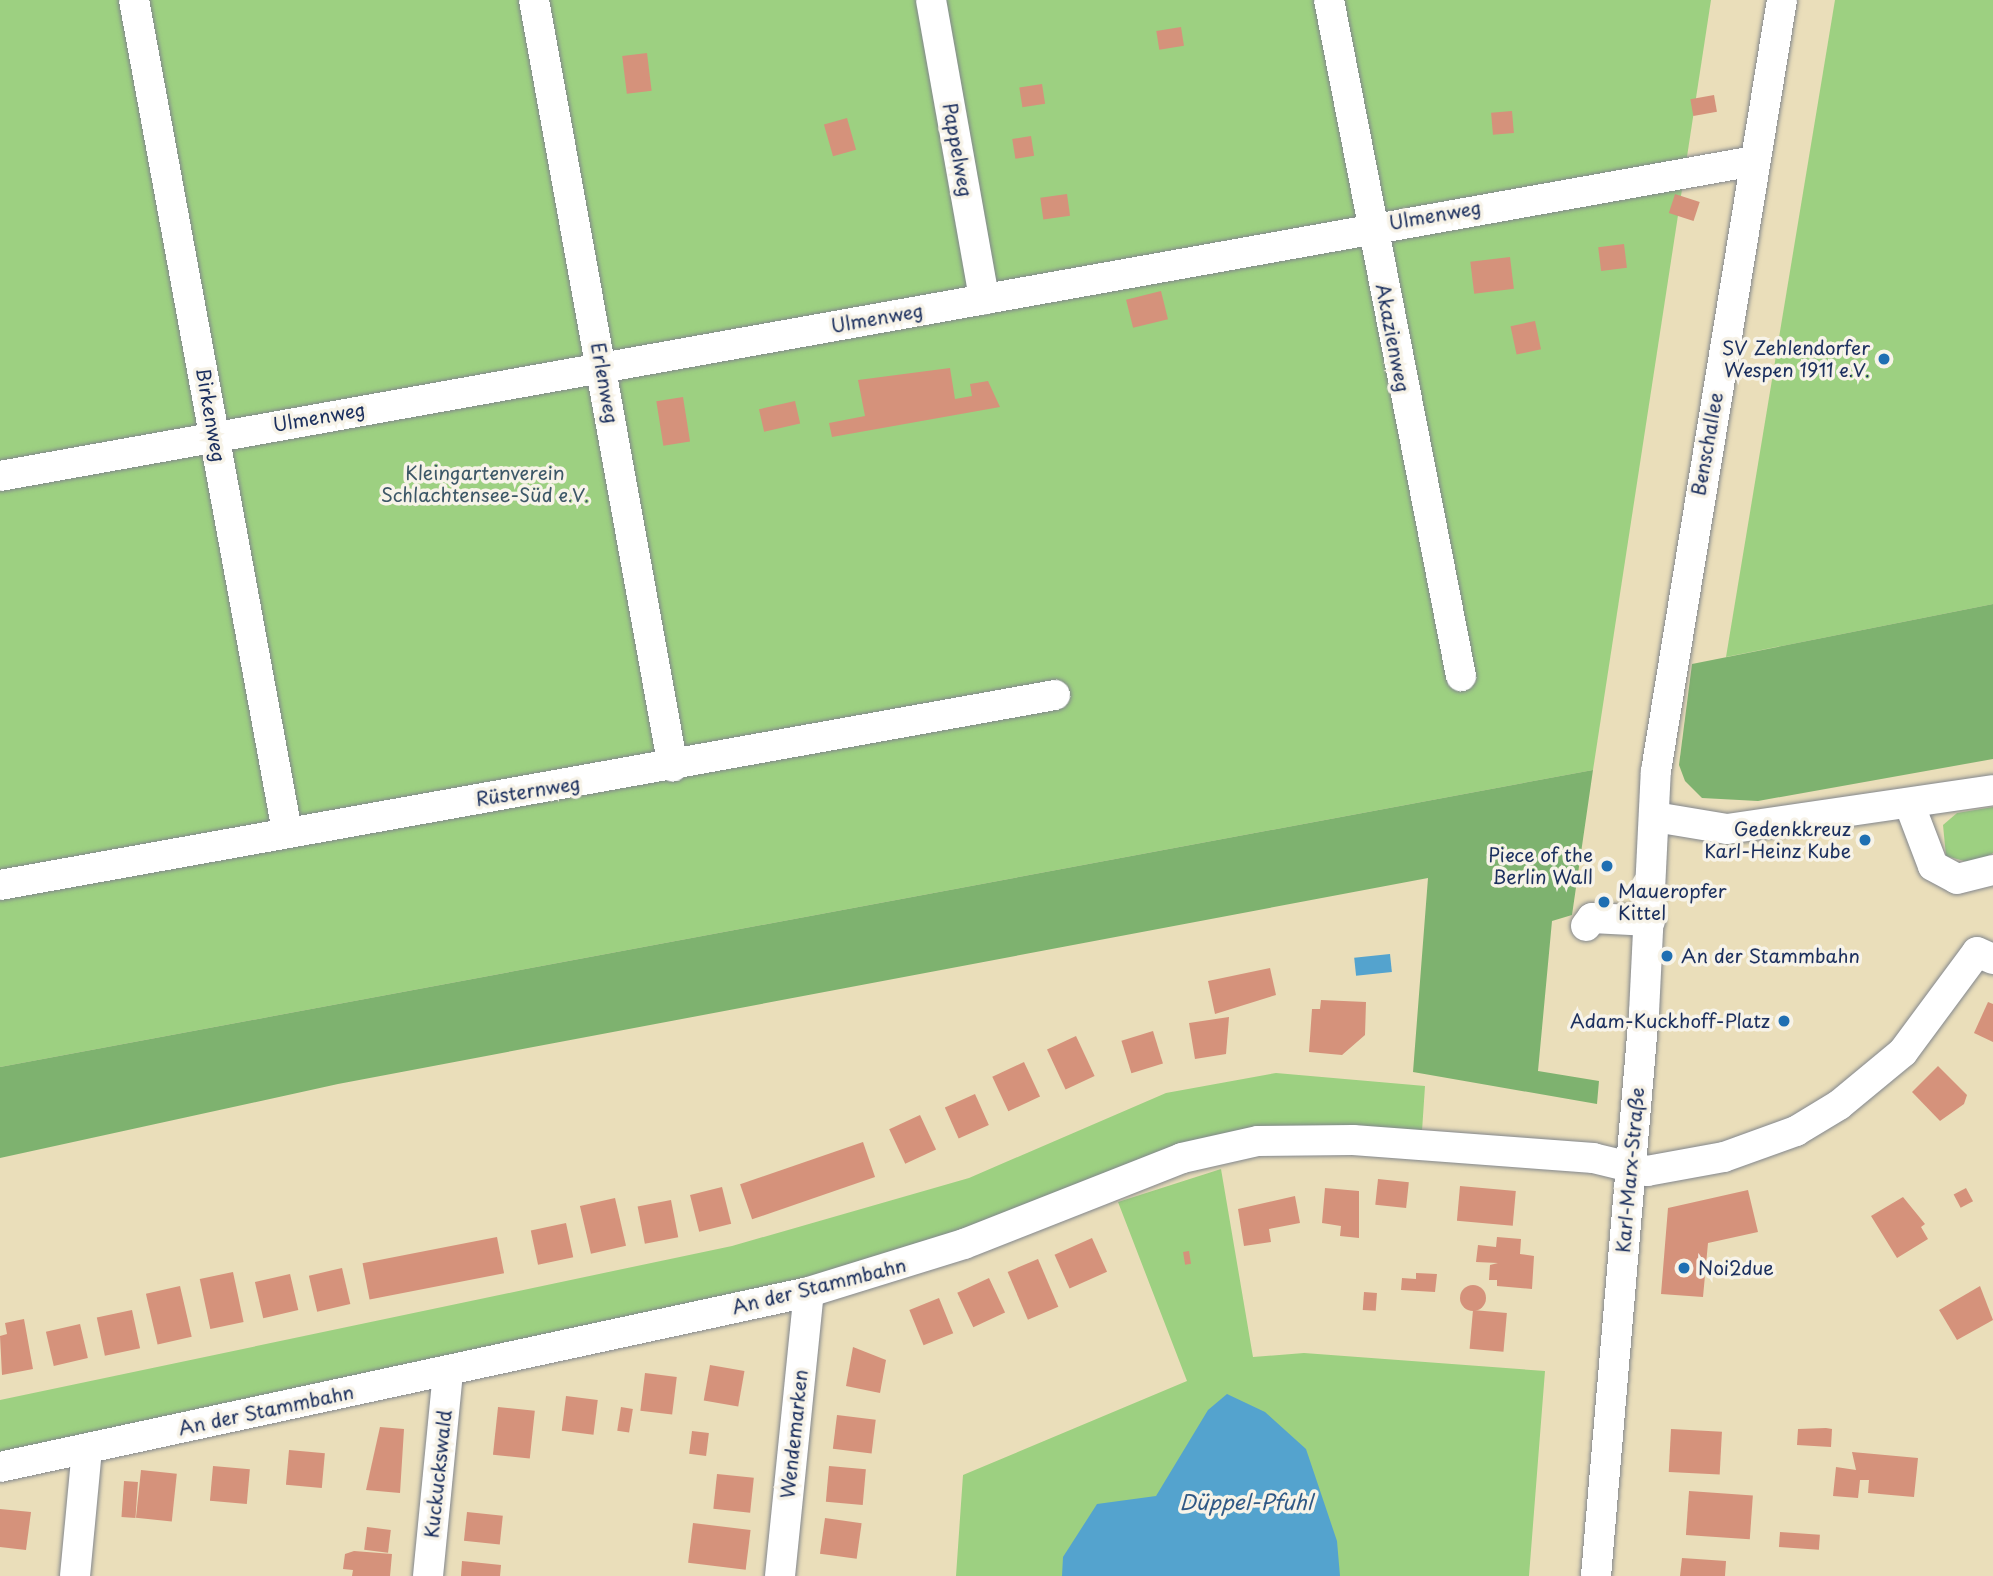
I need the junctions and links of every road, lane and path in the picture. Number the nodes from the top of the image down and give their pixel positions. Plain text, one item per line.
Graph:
1 (134, 0) edge
2 (534, 0) edge
3 (931, 0) edge
4 (1329, 0) edge
5 (1782, 0) edge
6 (1755, 161) junction
7 (1370, 226) junction
8 (984, 299) junction
9 (602, 365) junction
10 (215, 436) junction
11 (0, 476) edge
12 (1461, 676) dead end
13 (1055, 695) dead end
14 (1657, 764) joint
15 (673, 767) junction
16 (1993, 790) edge
17 (1909, 803) junction
18 (1655, 817) junction
19 (287, 831) junction
20 (1993, 870) edge
21 (0, 885) edge
22 (1650, 921) junction
23 (1586, 926) dead end
24 (1993, 959) edge
25 (1632, 1168) junction
26 (809, 1292) junction
27 (448, 1371) junction
28 (87, 1448) junction
29 (0, 1467) edge
30 (75, 1576) edge
31 (428, 1576) edge
32 (780, 1576) edge
33 (1596, 1576) edge

1 - 10 street, Birkenweg
2 - 9 street, Erlenweg
3 - 8 street, Pappelweg
4 - 7 street, Akazienweg
5 - 6 street, Benschallee
6 - 7 street, Ulmenweg
6 - 14 street, Benschallee
7 - 8 street, Ulmenweg
7 - 12 street, Akazienweg
8 - 9 street, Ulmenweg
9 - 10 street, Ulmenweg
9 - 15 street, Erlenweg
10 - 11 street, Ulmenweg
10 - 19 street, Birkenweg
13 - 15 street, Rüsternweg
14 - 18 street, Karl-Marx-Straße
15 - 19 street, Rüsternweg
16 - 17 street
17 - 18 street
17 - 20 street
18 - 22 street, Karl-Marx-Straße
19 - 21 street, Rüsternweg
22 - 23 street
22 - 25 street, Karl-Marx-Straße
24 - 25 street
25 - 26 street, An der Stammbahn
25 - 33 street, Karl-Marx-Straße
26 - 27 street, An der Stammbahn
26 - 32 street, Wendemarken
27 - 28 street, An der Stammbahn
27 - 31 street, Kuckuckswald
28 - 29 street, An der Stammbahn
28 - 30 street

